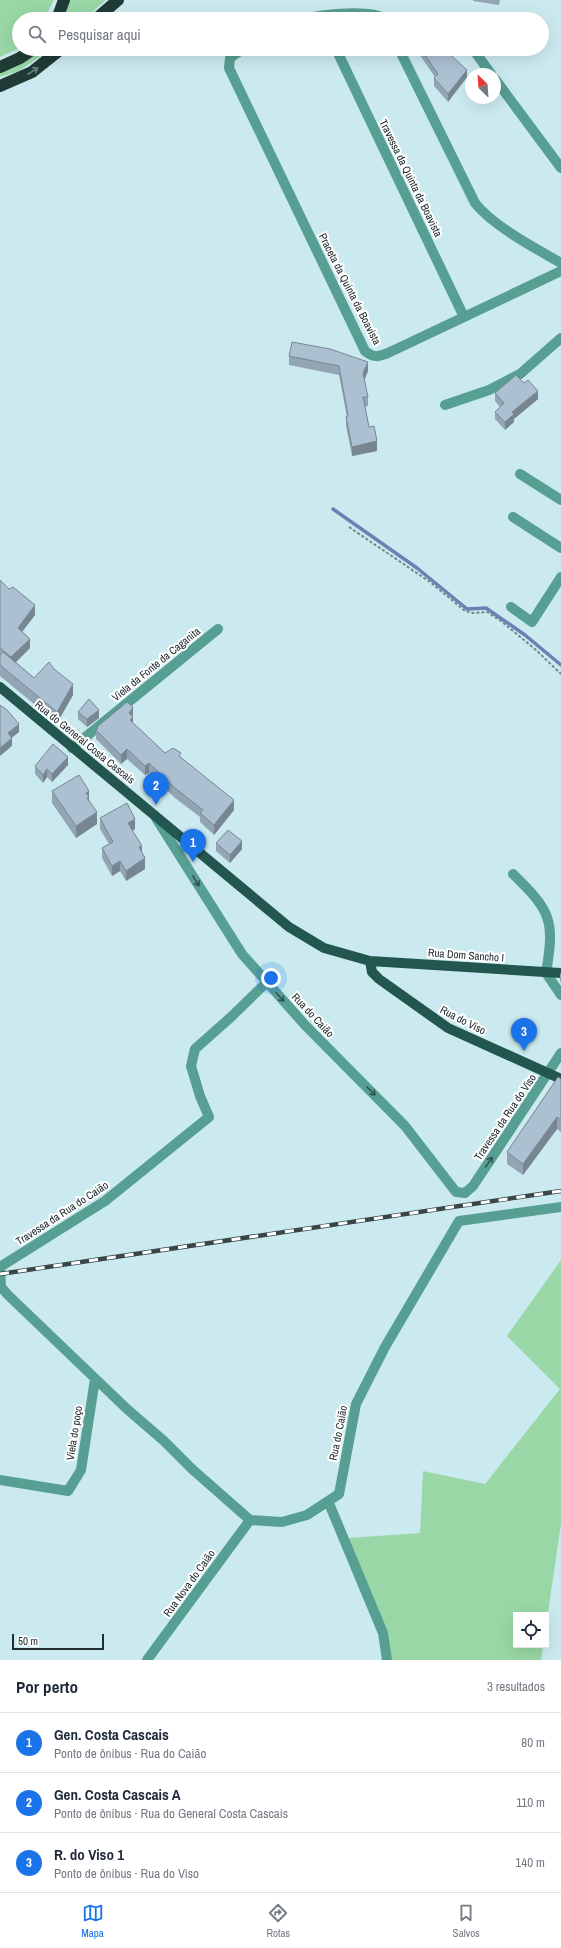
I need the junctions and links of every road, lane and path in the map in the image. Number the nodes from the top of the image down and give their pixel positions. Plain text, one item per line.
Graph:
1 (64, 0) edge
2 (118, 0) edge
3 (60, 12) edge
4 (104, 12) edge
5 (23, 56) edge
6 (52, 56) edge
7 (233, 56) edge
8 (339, 56) edge
9 (402, 56) edge
10 (478, 56) edge
11 (0, 67) edge
12 (487, 68) edge
13 (0, 86) edge
14 (501, 87) edge
15 (561, 168) edge
16 (561, 263) edge
17 (561, 271) edge
18 (464, 317) junction
19 (561, 338) edge
20 (445, 405) dead end
21 (520, 474) dead end
22 (561, 500) edge
23 (513, 517) dead end
24 (349, 527) dead end
25 (561, 548) edge
26 (561, 577) edge
27 (511, 607) dead end
28 (218, 629) dead end
29 (561, 674) edge
30 (0, 688) edge
31 (72, 748) junction
32 (153, 812) junction
33 (513, 874) dead end
34 (370, 961) junction
35 (546, 973) junction
36 (561, 973) edge
37 (267, 982) junction
38 (561, 994) edge
39 (561, 1053) edge
40 (549, 1072) junction
41 (561, 1079) edge
42 (465, 1193) joint
43 (561, 1207) edge
44 (1, 1287) edge
45 (95, 1379) junction
46 (0, 1480) edge
47 (328, 1501) junction
48 (250, 1520) junction
49 (147, 1660) edge
50 (387, 1660) edge

1 - 3 highway
2 - 4 highway
5 - 11 highway
13 -> 6 highway
7 - 18 street, Praceta da Quinta da Boavista
8 - 18 street, Travessa da Quinta da Boavista
9 - 16 street
10 - 12 street
14 - 15 street
17 - 18 street, Praceta da Quinta da Boavista
19 - 20 street
21 - 22 street
23 - 25 street
24 - 29 path
26 - 27 street
28 - 31 street, Viela da Fonte da Caganita
30 - 31 main road, Rua do General Costa Cascais
31 - 32 main road, Rua do General Costa Cascais
32 - 34 main road, Rua do General Costa Cascais
32 -> 37 street, Rua do Caião
33 - 35 street
34 - 35 main road, Rua Dom Sancho I
34 - 40 main road, Rua do Viso
35 - 36 main road, Rua Dom Sancho I
35 - 38 street
37 -> 42 street, Rua do Caião
37 - 44 street, Travessa da Rua do Caião
39 - 40 street, Travessa da Rua do Viso
40 - 41 main road, Rua do Viso
42 -> 40 street, Travessa da Rua do Viso
43 - 47 street, Rua do Caião
44 - 45 street, Travessa da Rua do Caião
45 - 46 street, Viela do poço
45 - 48 street, Travessa da Rua do Caião
47 - 48 street, Rua do Caião
47 - 50 street
48 - 49 street, Rua Nova do Caião

